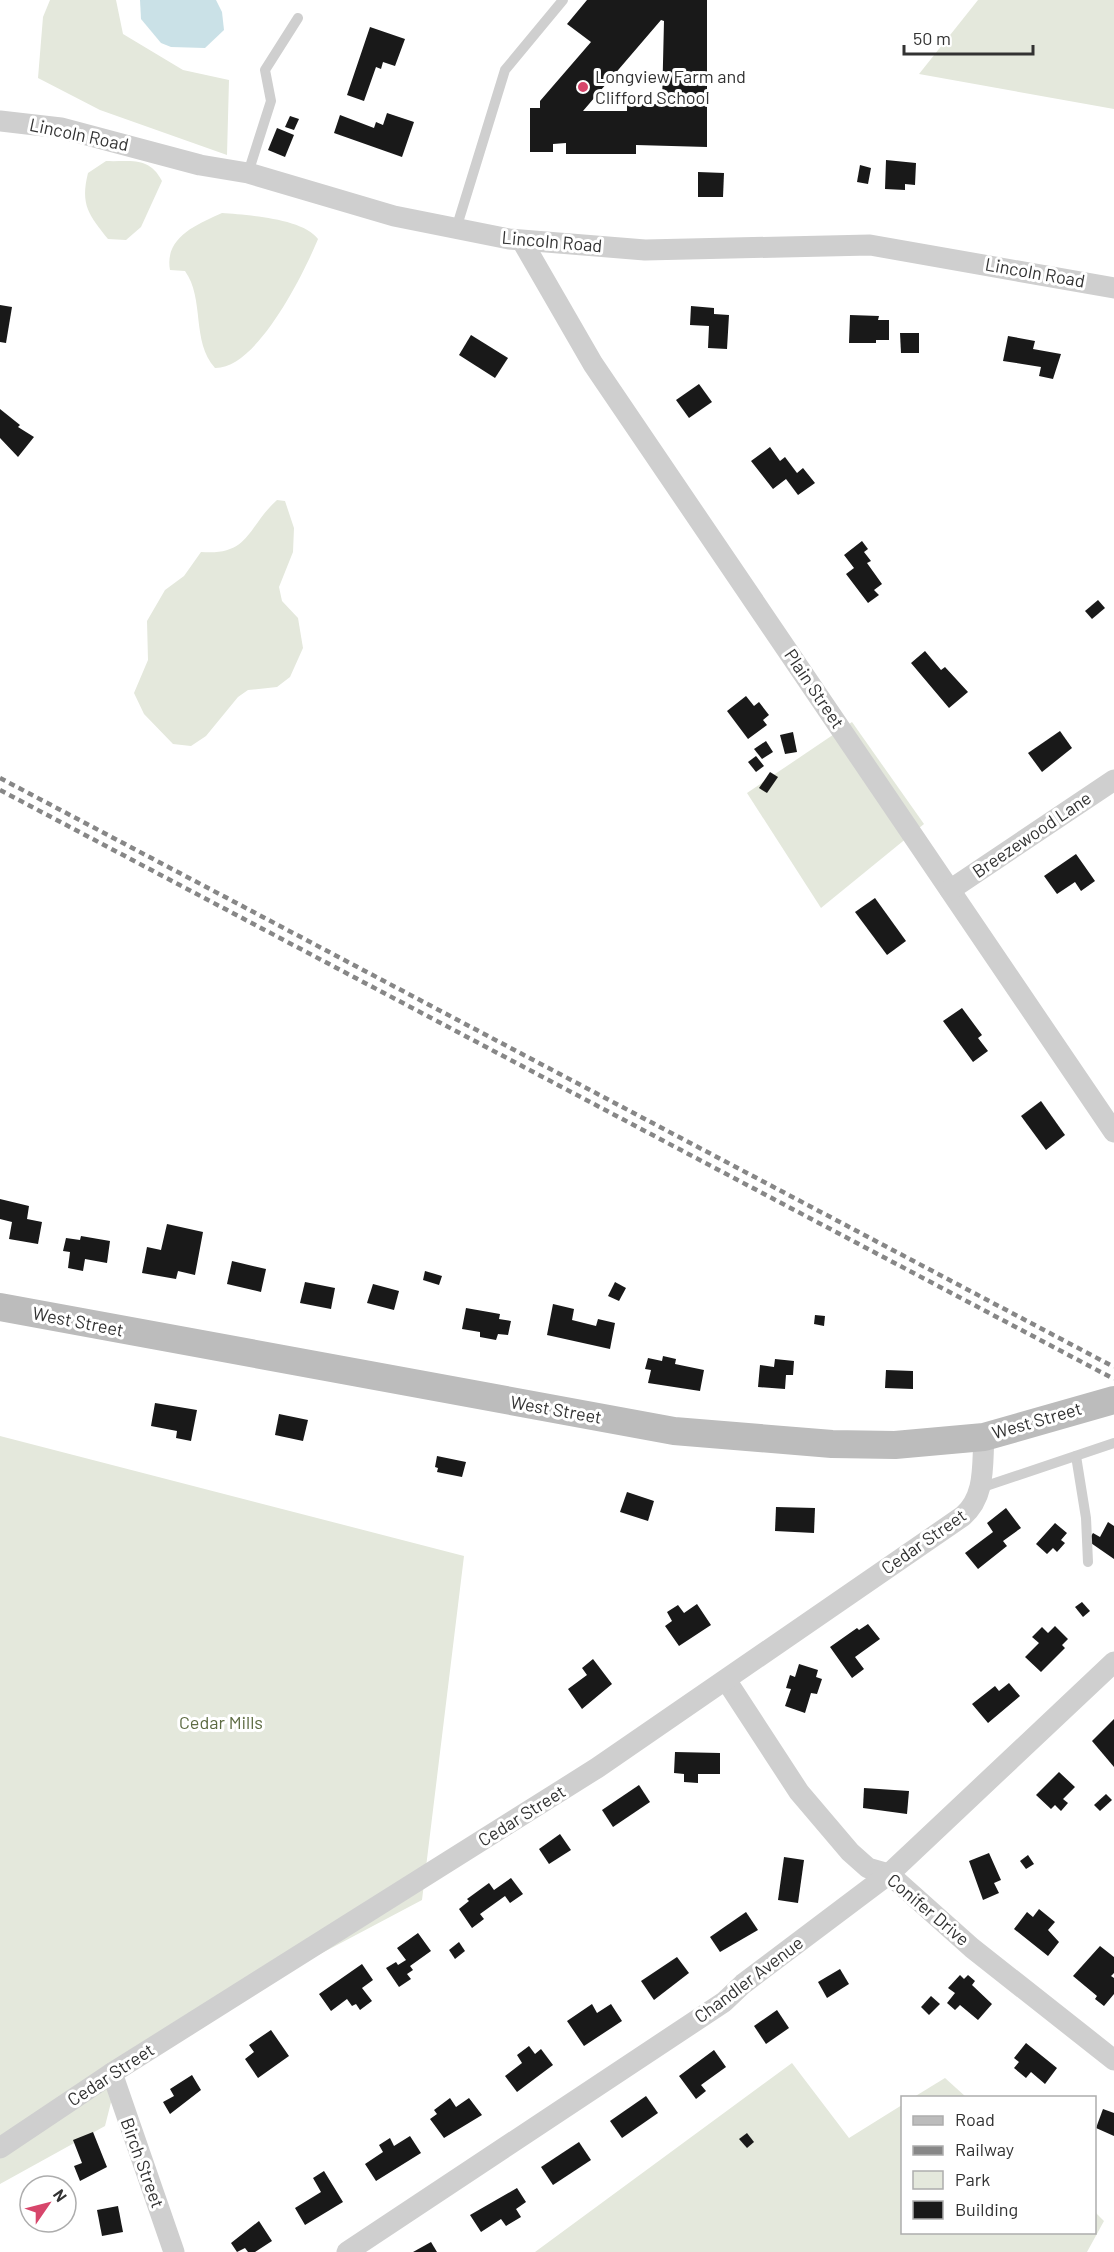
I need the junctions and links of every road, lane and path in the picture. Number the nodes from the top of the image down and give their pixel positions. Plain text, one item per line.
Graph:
1 (563, 0) edge
2 (298, 18) dead end
3 (0, 121) edge
4 (248, 173) junction
5 (456, 229) junction
6 (522, 241) junction
7 (1114, 288) edge
8 (1114, 780) edge
9 (950, 890) junction
10 (1114, 1132) edge
11 (0, 1307) edge
12 (1114, 1400) edge
13 (984, 1437) junction
14 (1114, 1443) edge
15 (1076, 1456) junction
16 (980, 1488) junction
17 (1088, 1562) dead end
18 (1114, 1662) edge
19 (726, 1680) junction
20 (889, 1874) junction
21 (1114, 2060) edge
22 (112, 2073) junction
23 (0, 2148) edge
24 (174, 2252) edge
25 (347, 2252) edge

1 - 5 lane
2 - 4 lane
3 - 4 street, Lincoln Road
4 - 5 street, Lincoln Road
5 - 6 street, Lincoln Road
6 - 7 street, Lincoln Road
6 - 9 street, Plain Street
8 - 9 street, Breezewood Lane
9 - 10 street, Plain Street
11 - 13 main road, West Street
12 - 13 main road, West Street
13 - 16 street, Cedar Street
14 - 15 lane
15 - 16 lane
15 - 17 lane
16 - 19 street, Cedar Street
18 - 20 street, Chandler Avenue
19 - 20 street, Conifer Drive
19 - 22 street, Cedar Street
20 - 21 street, Conifer Drive
20 - 25 street, Chandler Avenue
22 - 23 street, Cedar Street
22 - 24 street, Birch Street

